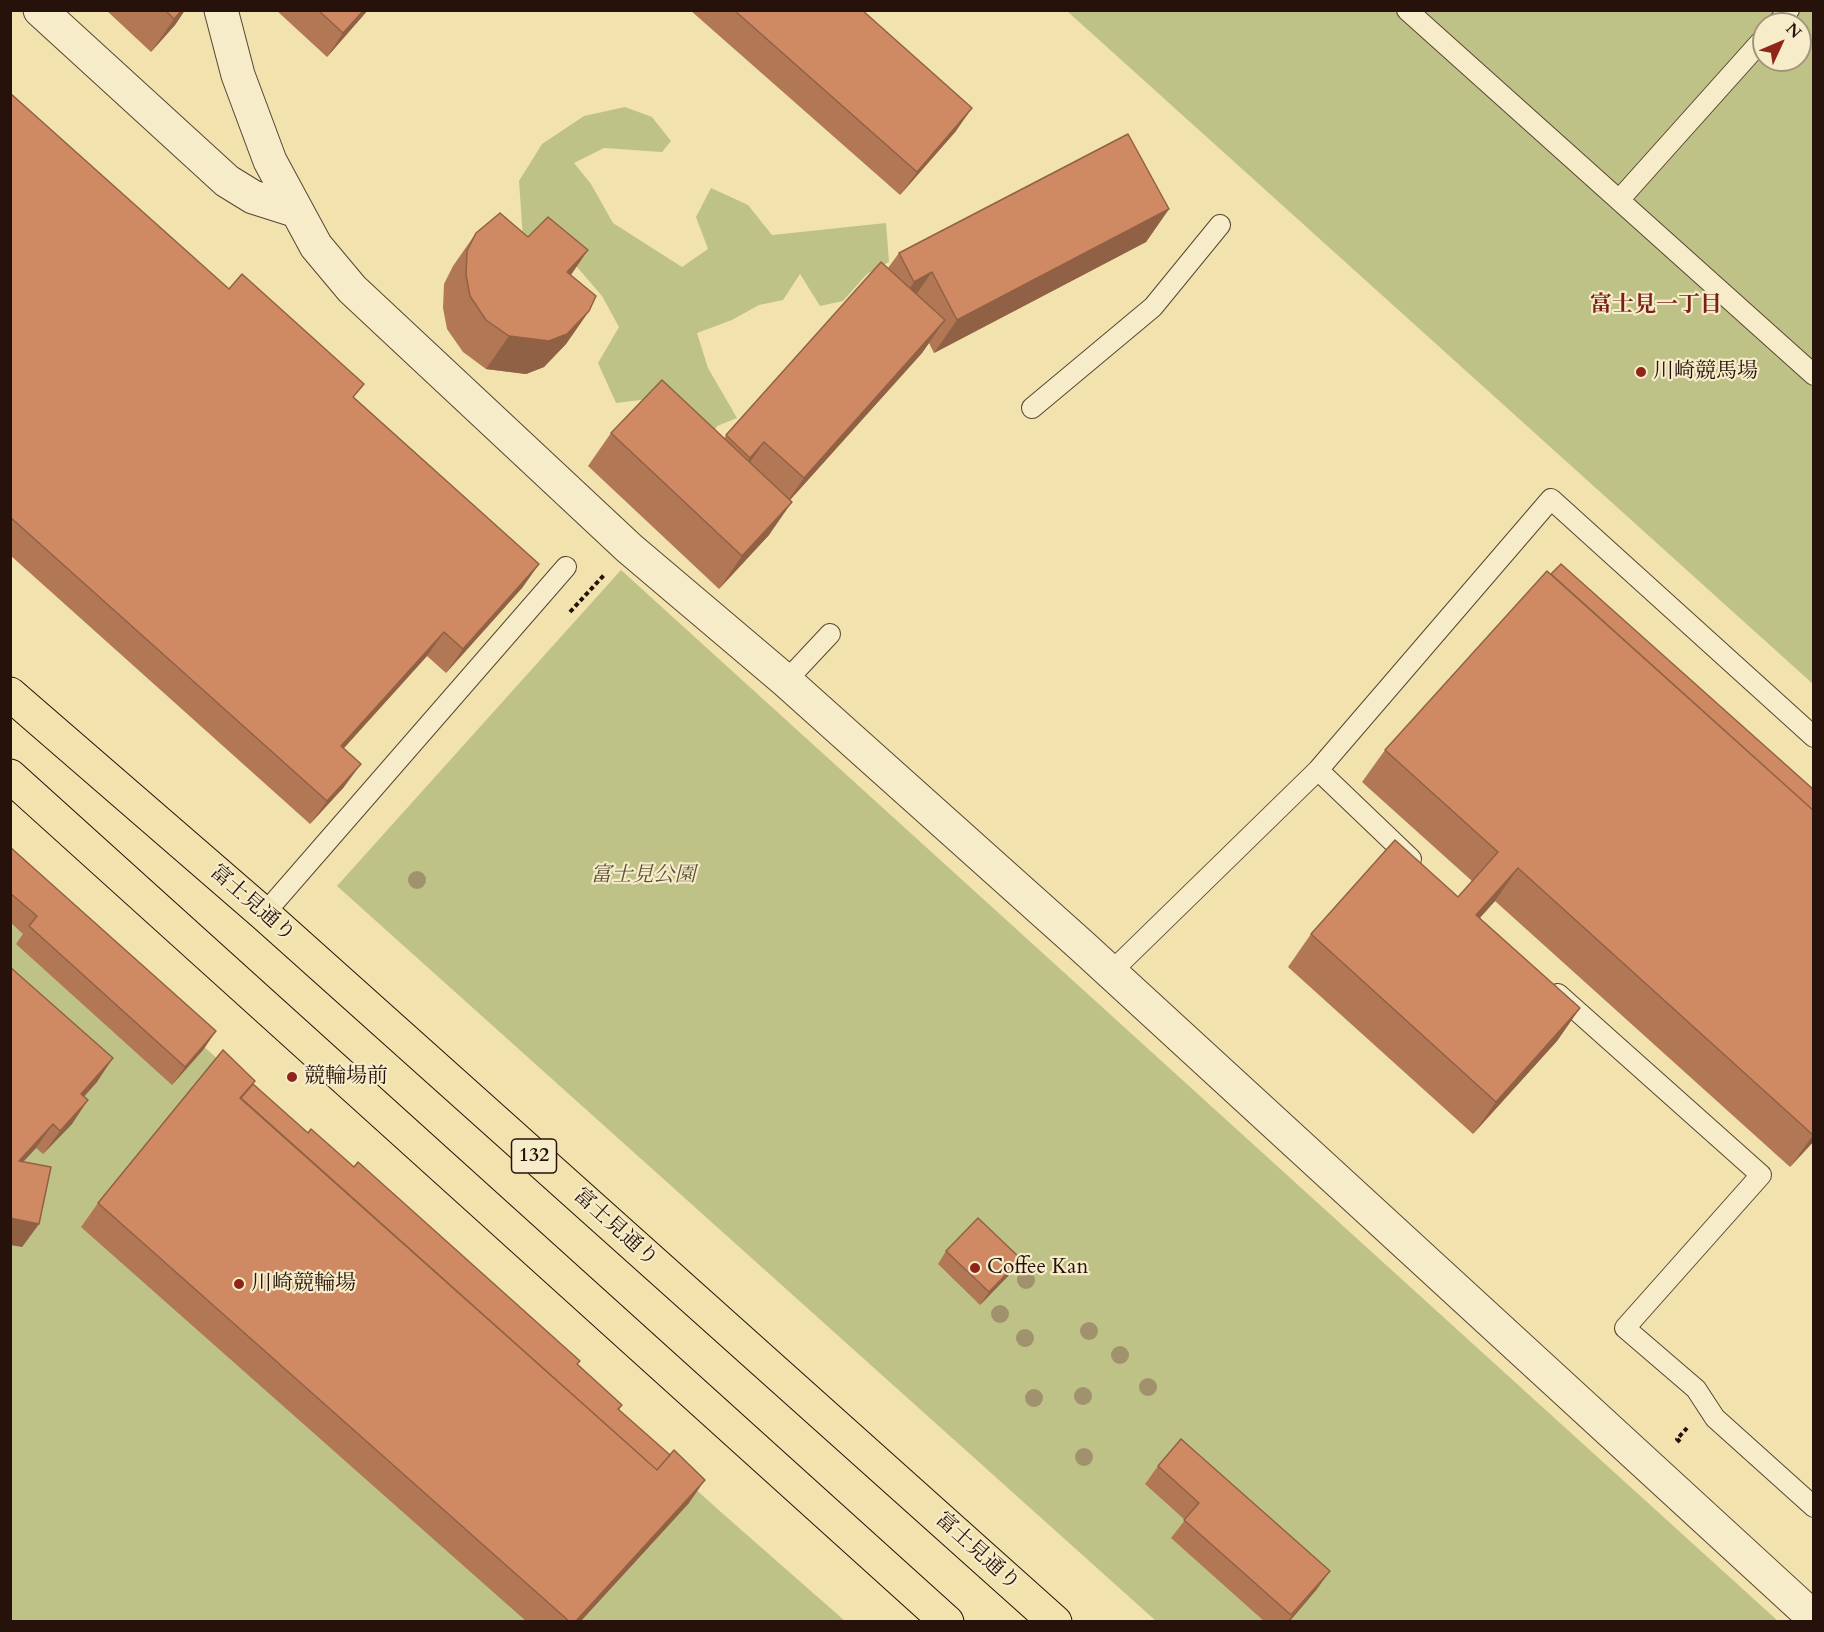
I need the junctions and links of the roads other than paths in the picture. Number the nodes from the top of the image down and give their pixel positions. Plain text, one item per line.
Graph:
1 (39, 10) edge
2 (221, 10) edge
3 (1407, 10) edge
4 (1752, 51) edge
5 (1619, 200) junction
6 (294, 210) junction
7 (1220, 225) dead end
8 (1814, 375) edge
9 (1032, 408) dead end
10 (566, 567) dead end
11 (830, 634) dead end
12 (786, 681) junction
13 (10, 694) edge
14 (1814, 737) edge
15 (1318, 770) junction
16 (10, 776) edge
17 (1425, 873) edge
18 (264, 914) junction
19 (1111, 972) junction
20 (1539, 977) edge
21 (1814, 1507) edge
22 (1814, 1618) edge
23 (946, 1622) edge
24 (1055, 1622) edge

1 - 6 street
2 - 6 street
3 - 5 lane
4 - 5 lane
5 - 8 lane
6 - 12 street
7 - 9 lane
10 - 18 lane
11 - 12 lane
12 - 19 street
13 - 18 highway, 富士見通り / 132
14 - 15 lane
15 - 17 lane
15 - 19 lane
16 - 23 highway
18 - 24 highway, 富士見通り / 132
19 - 22 street
20 - 21 lane

